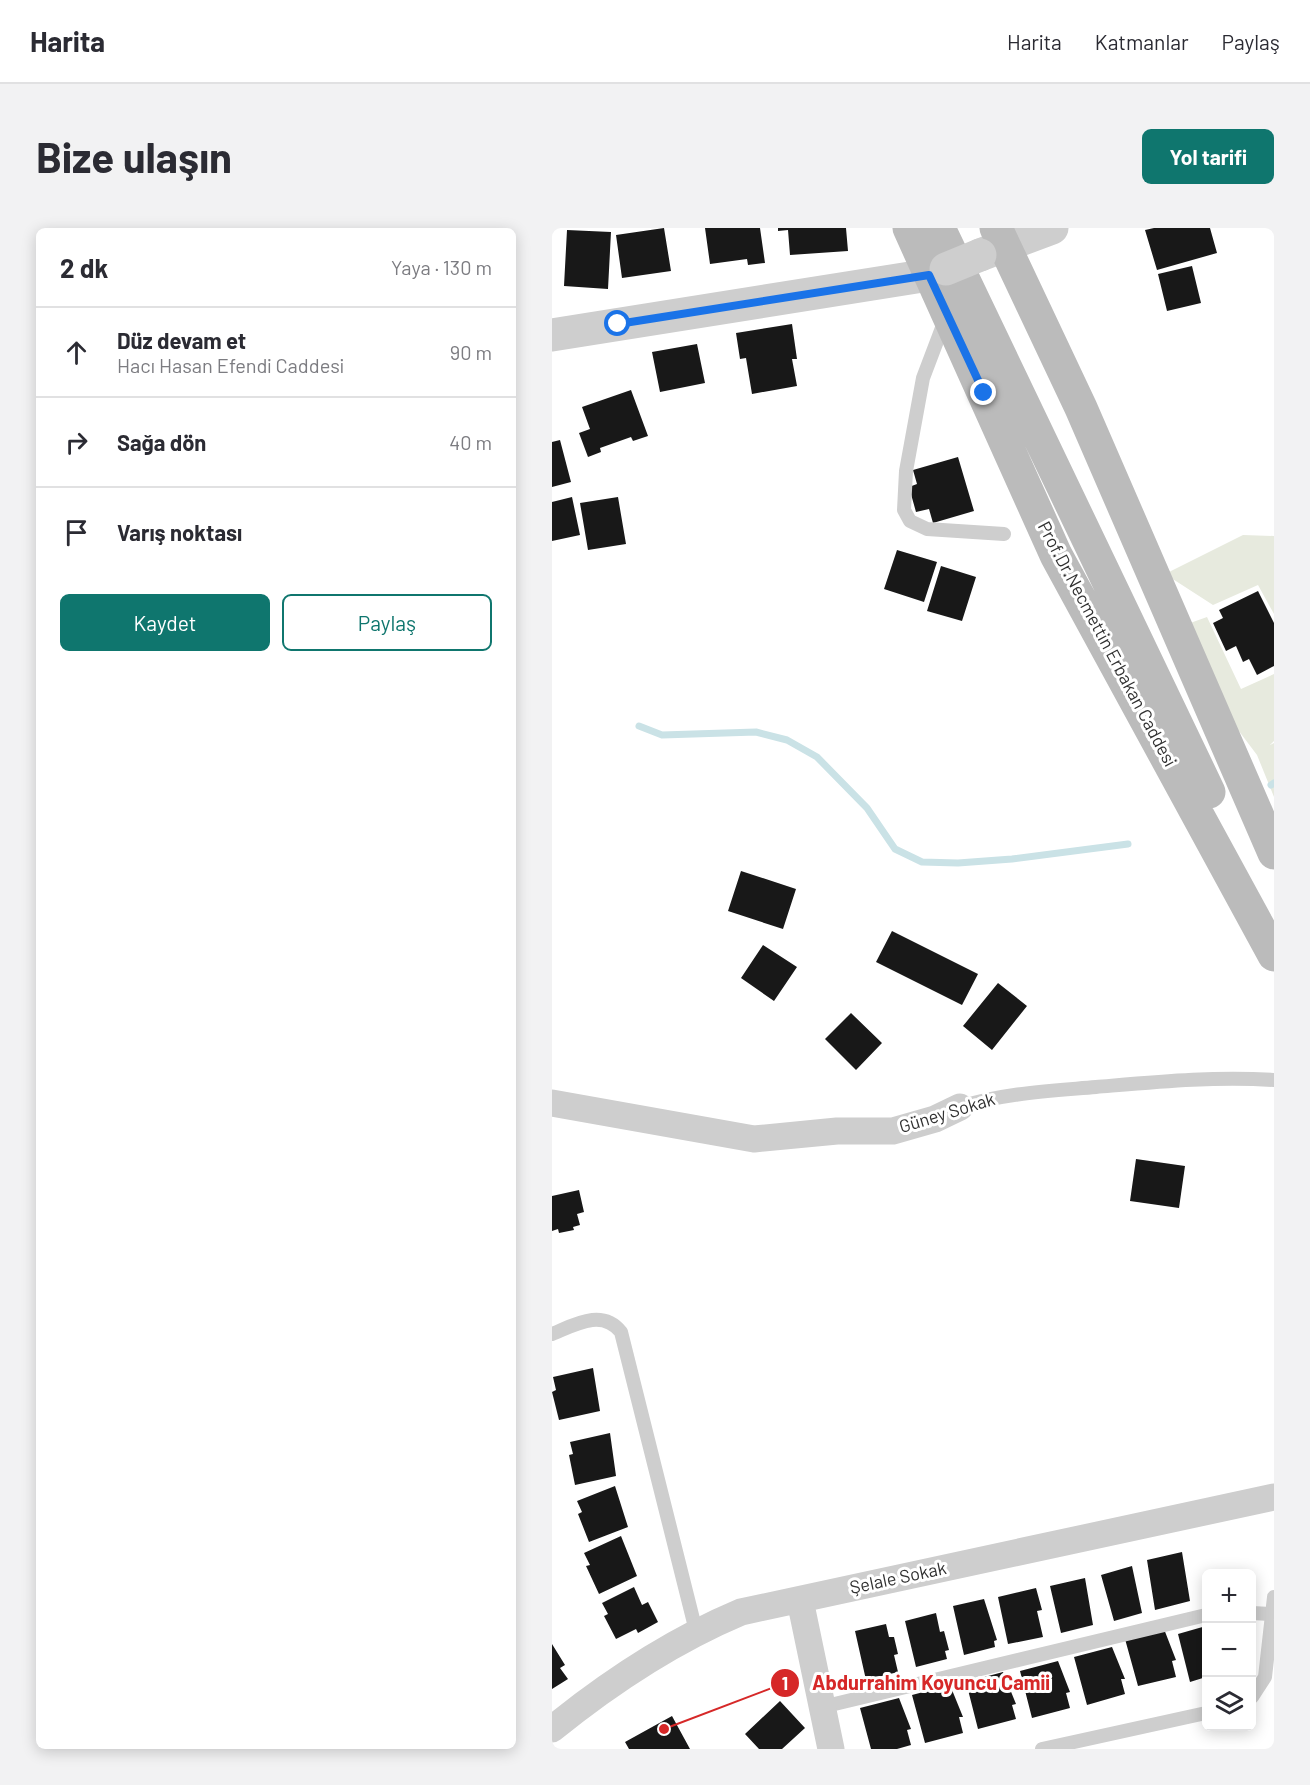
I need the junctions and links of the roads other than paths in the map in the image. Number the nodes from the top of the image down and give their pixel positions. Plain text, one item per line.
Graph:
1 (909, 228) edge
2 (939, 228) edge
3 (1052, 228) edge
4 (1000, 239) edge
5 (938, 272) junction
6 (948, 312) junction
7 (552, 335) edge
8 (1004, 534) dead end
9 (1274, 853) edge
10 (1274, 927) edge
11 (1274, 955) edge
12 (1274, 1080) edge
13 (552, 1103) edge
14 (960, 1107) joint
15 (552, 1334) edge
16 (1274, 1497) edge
17 (1274, 1597) edge
18 (800, 1600) junction
19 (1256, 1613) edge
20 (1270, 1614) junction
21 (1202, 1616) edge
22 (696, 1631) junction
23 (1256, 1690) edge
24 (822, 1707) junction
25 (1202, 1714) edge
26 (552, 1729) edge
27 (1047, 1748) edge
28 (831, 1749) edge

1 - 5 main road, Prof.Dr.Necmettin Erbakan Caddesi
2 - 10 main road, Prof.Dr.Necmettin Erbakan Caddesi
3 - 4 street
4 - 5 street, bridge
4 - 9 main road
5 - 6 main road, Prof.Dr.Necmettin Erbakan Caddesi
5 - 7 street
6 - 8 lane
6 - 11 main road, Prof.Dr.Necmettin Erbakan Caddesi
12 - 14 lane, Güney Sokak
13 - 14 street, Güney Sokak
15 - 22 lane
16 - 18 street, Şelale Sokak
17 - 20 lane
18 - 22 street, Şelale Sokak
18 - 24 street
19 - 20 lane
20 - 23 lane
21 - 24 lane
22 - 26 street, Şelale Sokak
24 - 28 street
25 - 27 lane

